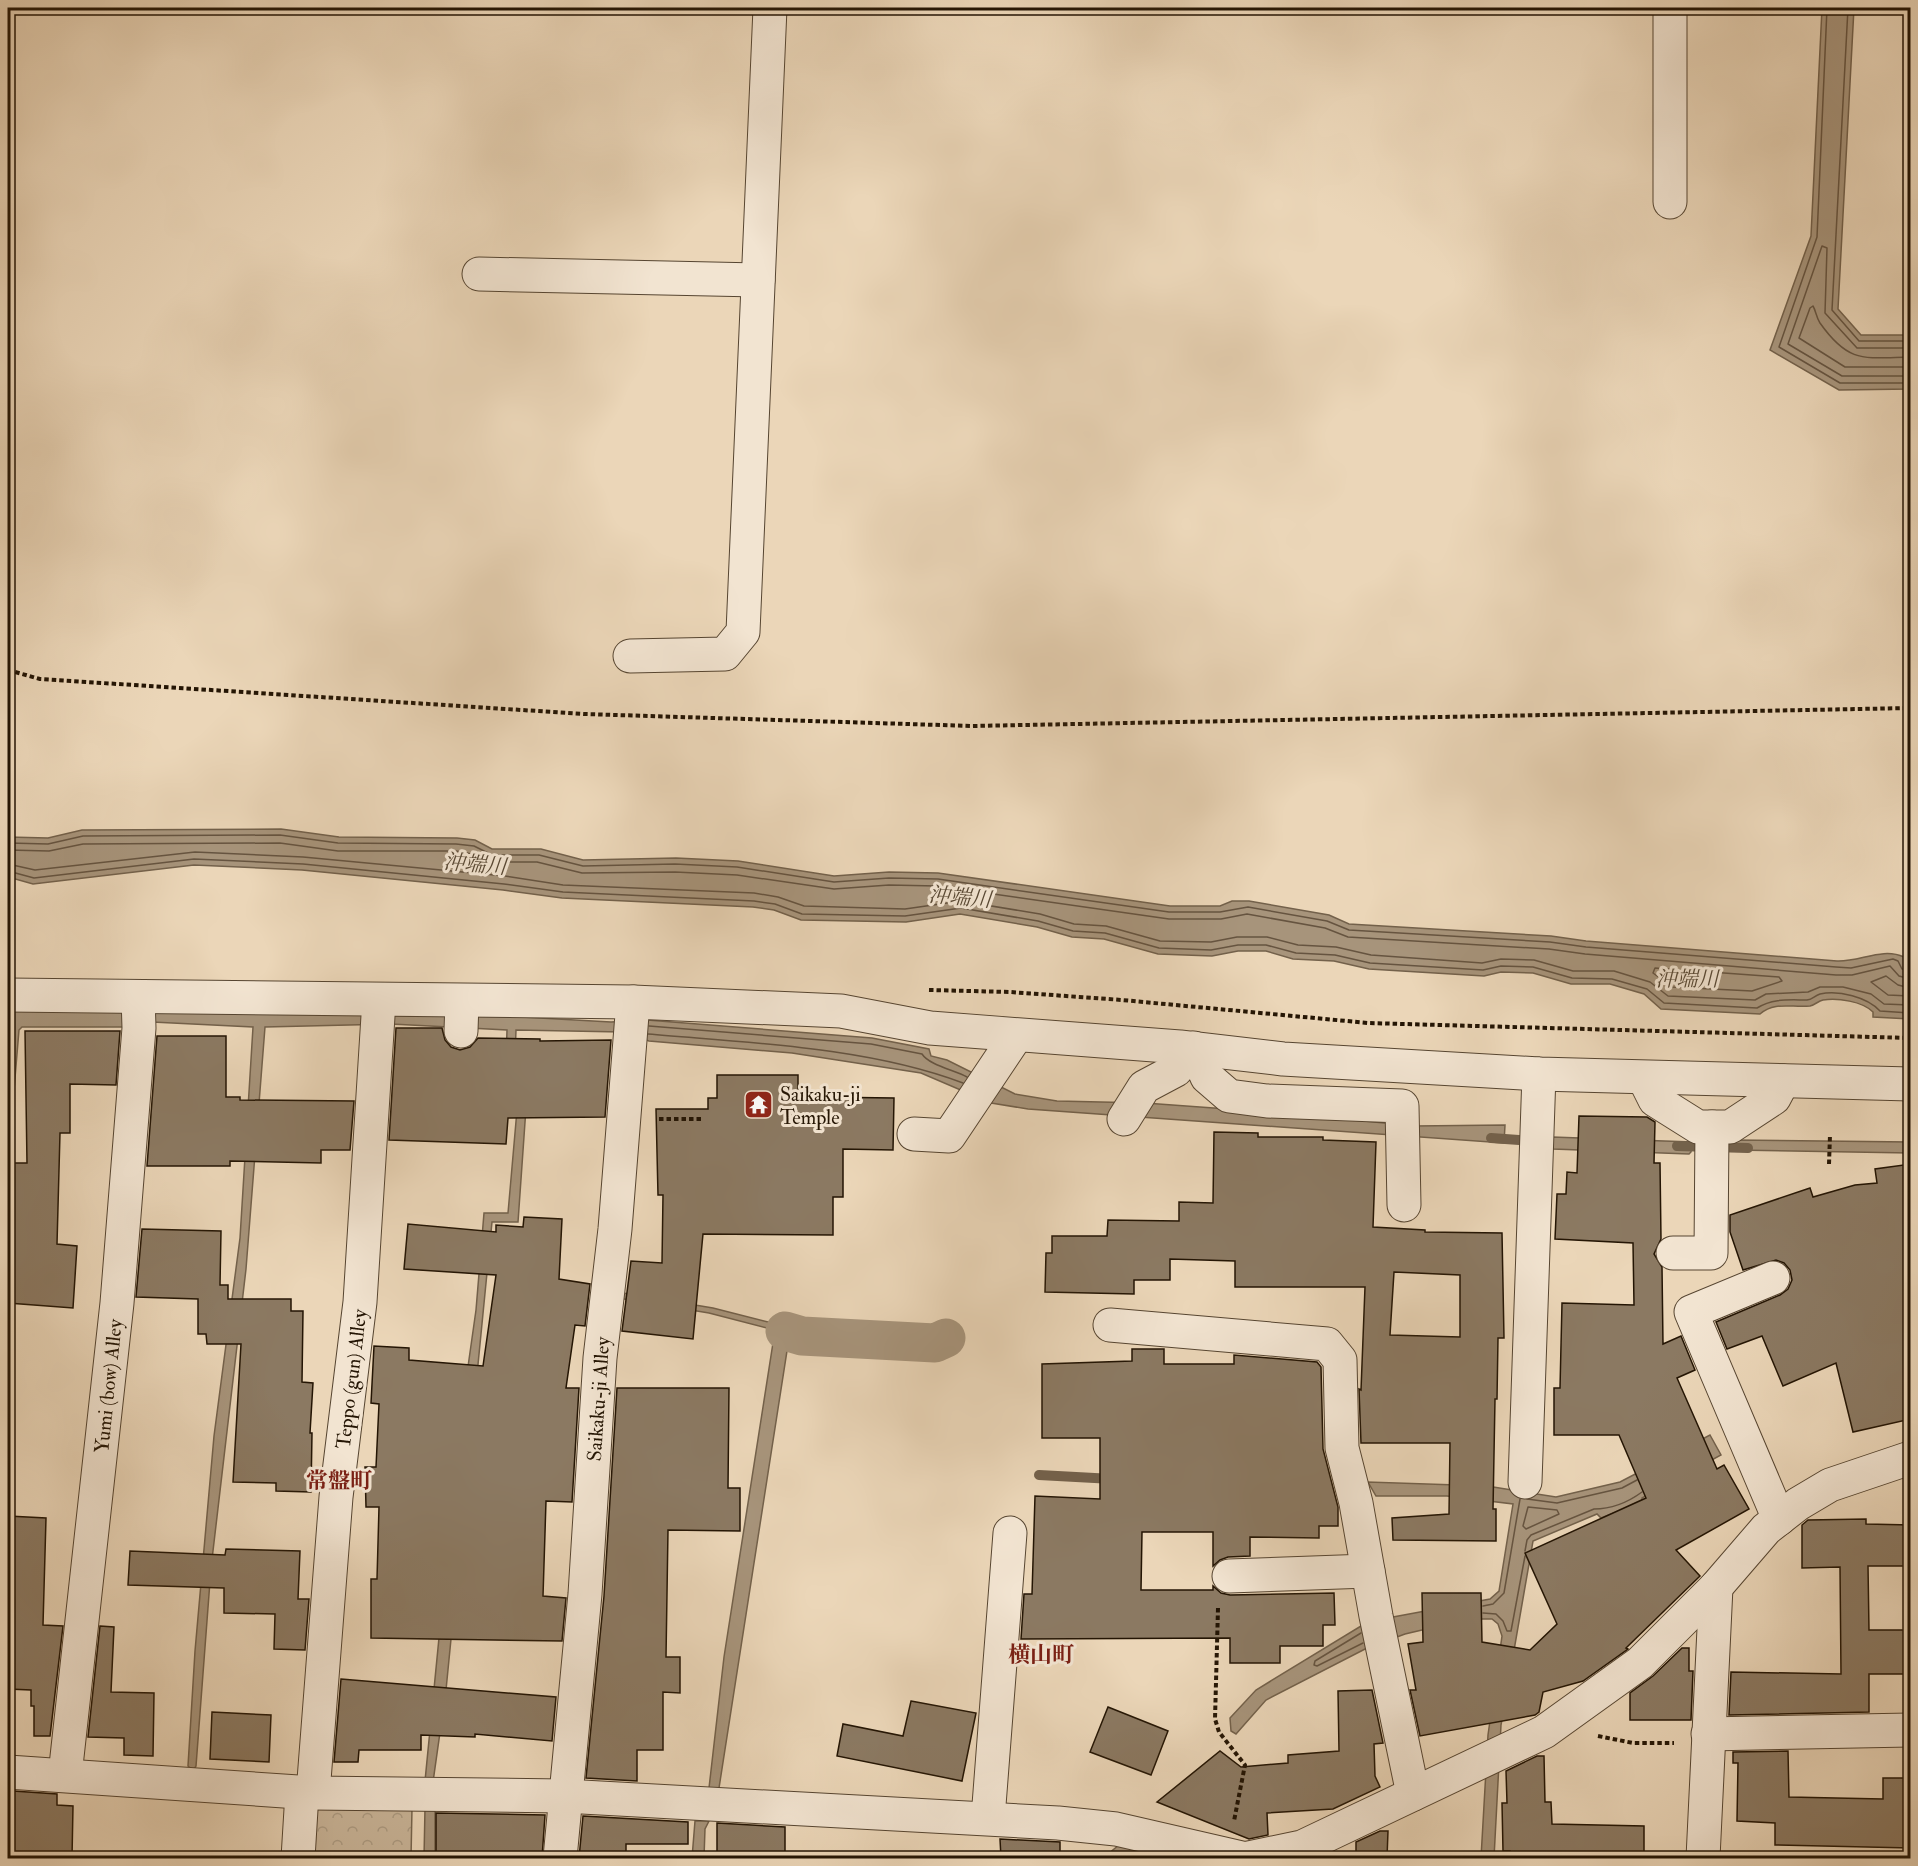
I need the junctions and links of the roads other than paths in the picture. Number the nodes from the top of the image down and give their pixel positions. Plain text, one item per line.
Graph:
1 (770, 8) edge
2 (1670, 8) edge
3 (1670, 202) dead end
4 (479, 274) dead end
5 (758, 280) junction
6 (630, 656) dead end
7 (8, 995) edge
8 (379, 1005) junction
9 (139, 1011) junction
10 (632, 1019) junction
11 (1016, 1036) junction
12 (1194, 1048) junction
13 (1539, 1074) junction
14 (1644, 1078) junction
15 (1783, 1081) junction
16 (1911, 1084) edge
17 (1130, 1107) dead end
18 (914, 1134) dead end
19 (1713, 1139) junction
20 (1404, 1205) dead end
21 (1674, 1253) dead end
22 (1773, 1278) dead end
23 (1110, 1325) dead end
24 (1911, 1458) edge
25 (1525, 1482) dead end
26 (1779, 1519) junction
27 (1010, 1533) dead end
28 (1368, 1571) junction
29 (1229, 1576) road end
30 (1716, 1587) junction
31 (1911, 1730) edge
32 (1708, 1738) junction
33 (8, 1772) edge
34 (64, 1775) junction
35 (308, 1793) junction
36 (1413, 1794) junction
37 (564, 1796) junction
38 (988, 1818) junction
39 (1240, 1857) edge
40 (298, 1858) edge
41 (560, 1858) edge
42 (1703, 1858) edge

1 - 5 street
2 - 3 street
4 - 5 street
5 - 6 street
7 - 9 street
8 - 9 street
8 - 10 street
8 - 35 street, Teppo (gun) Alley
9 - 34 street, Yumi (bow) Alley
10 - 11 street
10 - 37 street, Saikaku-ji Alley
11 - 12 street
11 - 18 street
12 - 13 street
12 - 17 street
12 - 20 street
13 - 14 street
13 - 25 street
14 - 15 street
14 - 19 street
15 - 16 street
15 - 19 street
19 - 21 street
22 - 26 street
23 - 28 street
24 - 26 street
26 - 30 street
27 - 38 street
28 - 29 street
28 - 36 street
30 - 32 street
30 - 36 street
31 - 32 street
32 - 42 street
33 - 34 street
34 - 35 street
35 - 37 street
35 - 40 street, Teppo (gun) Alley
36 - 39 street
37 - 38 street
37 - 41 street, Saikaku-ji Alley
38 - 39 street

